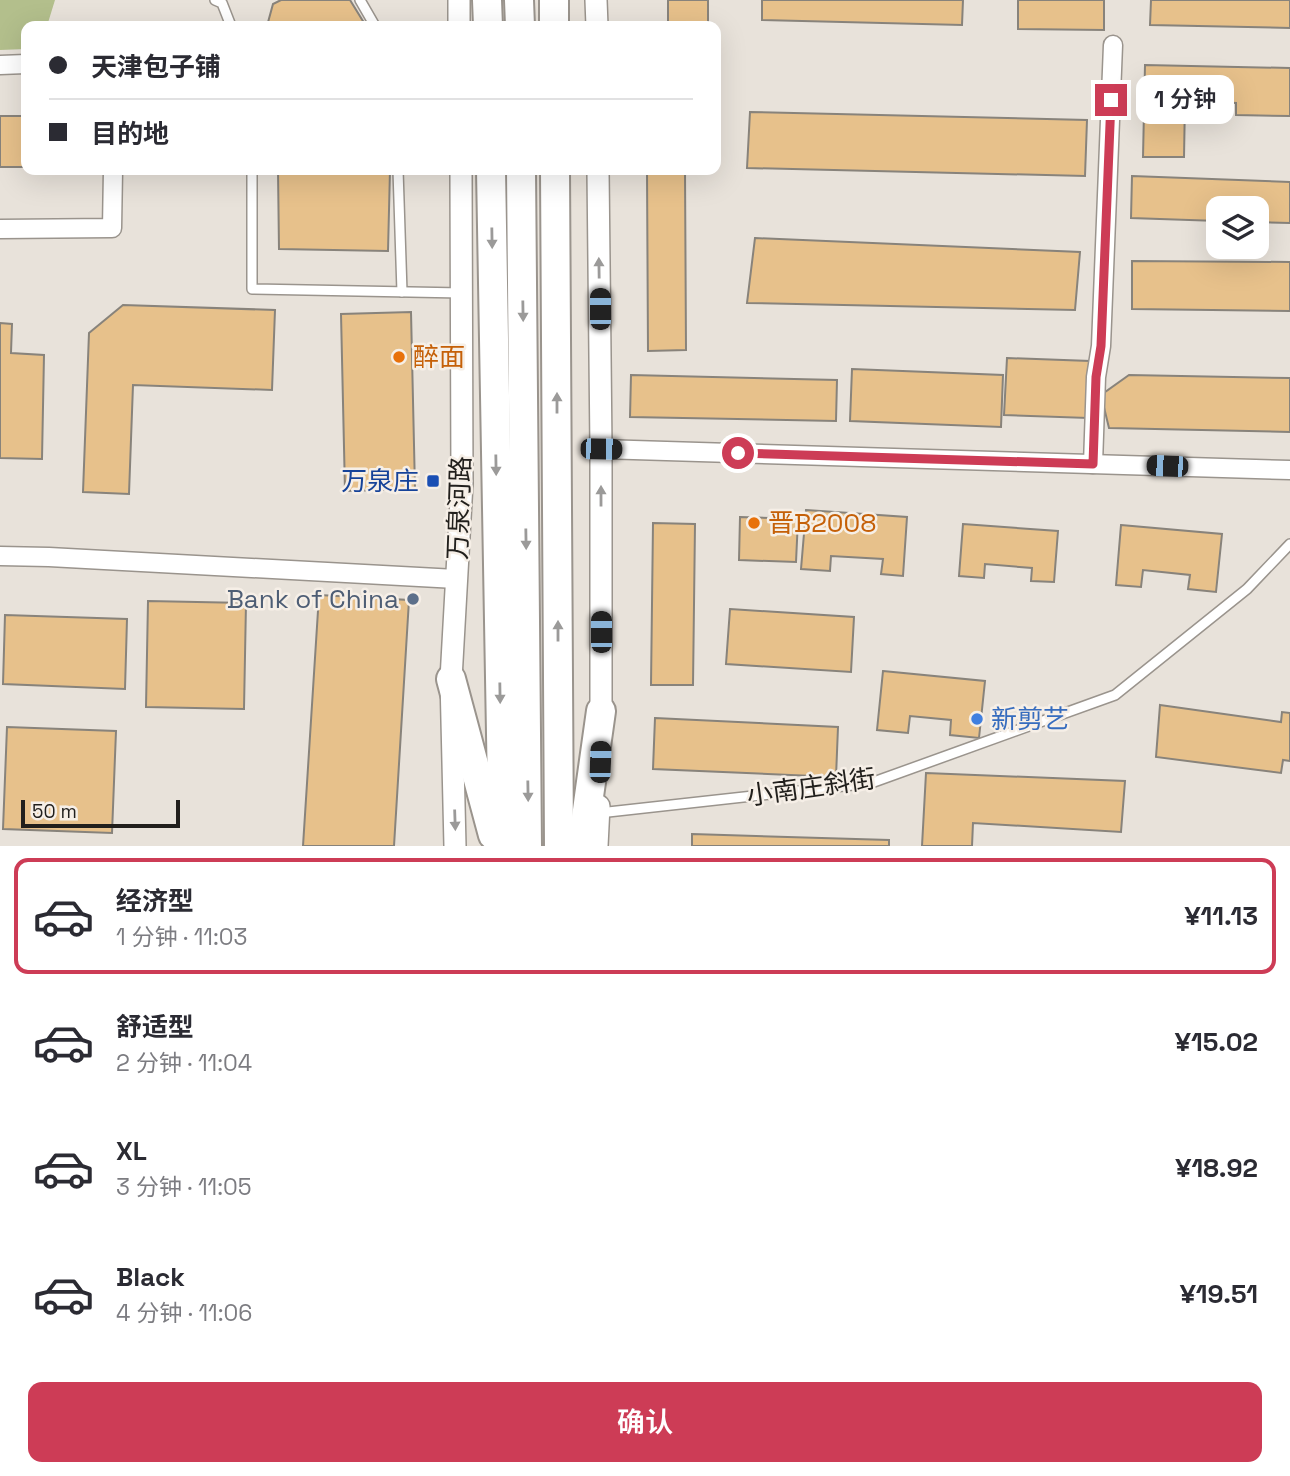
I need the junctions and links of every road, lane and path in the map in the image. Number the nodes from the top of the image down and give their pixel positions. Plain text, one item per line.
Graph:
1 (215, 0) edge
2 (360, 0) edge
3 (459, 0) edge
4 (487, 0) edge
5 (519, 0) edge
6 (554, 0) edge
7 (596, 0) edge
8 (229, 21) edge
9 (371, 21) edge
10 (460, 21) edge
11 (488, 21) edge
12 (520, 21) edge
13 (554, 21) edge
14 (597, 21) edge
15 (1114, 45) dead end
16 (21, 64) edge
17 (0, 65) edge
18 (113, 175) edge
19 (252, 175) edge
20 (398, 175) edge
21 (461, 175) edge
22 (491, 175) edge
23 (521, 175) edge
24 (555, 175) edge
25 (598, 175) edge
26 (0, 229) edge
27 (402, 292) junction
28 (462, 293) junction
29 (601, 449) junction
30 (1093, 464) junction
31 (1290, 470) edge
32 (1290, 544) edge
33 (0, 556) edge
34 (456, 579) junction
35 (451, 679) junction
36 (601, 711) junction
37 (598, 813) junction
38 (455, 846) edge
39 (496, 846) edge
40 (503, 846) edge
41 (527, 846) edge
42 (559, 846) edge
43 (582, 846) edge
44 (597, 846) edge

1 - 8 lane
2 - 9 lane
3 - 10 street
4 - 11 highway
5 - 12 highway
6 - 13 highway
7 - 14 street
15 - 30 street
16 - 17 street
18 - 26 street
19 - 27 lane
20 - 27 lane
21 - 28 street, 万泉河路
22 -> 40 highway
23 -> 41 highway
42 -> 24 highway
29 -> 25 street
27 - 28 lane
28 - 34 street, 万泉河路
29 - 30 street
36 -> 29 street
30 - 31 street
32 - 37 lane, 小南庄斜街
33 - 34 street
34 - 35 street, 万泉河路
35 -> 38 street, 万泉河路
35 - 39 highway
36 - 37 street
36 - 43 highway
37 - 44 street

